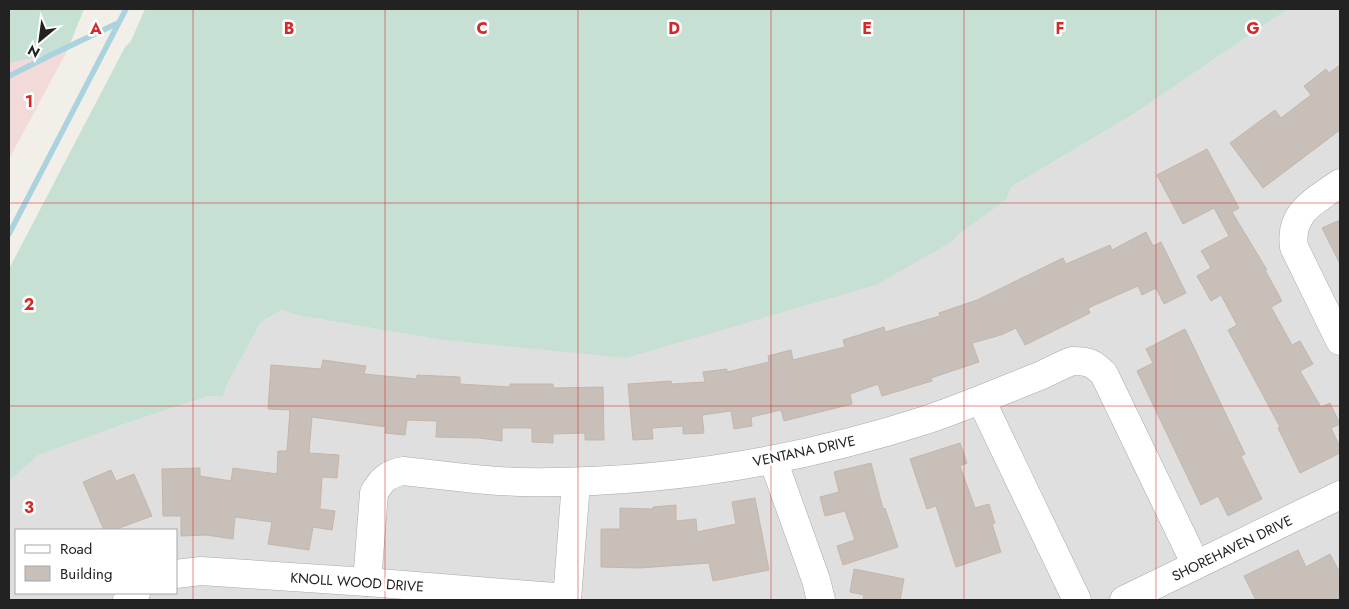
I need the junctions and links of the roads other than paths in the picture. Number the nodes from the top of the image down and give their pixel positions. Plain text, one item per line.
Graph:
1 (1340, 183) edge
2 (1340, 341) edge
3 (981, 400) junction
4 (773, 460) junction
5 (576, 482) junction
6 (1340, 495) edge
7 (1196, 565) junction
8 (178, 574) edge
9 (367, 582) junction
10 (567, 599) edge
11 (821, 600) edge
12 (1077, 600) edge
13 (1124, 600) edge

1 - 2 street
3 - 4 street, VENTANA DRIVE
3 - 7 street, VENTANA DRIVE
3 - 12 street
4 - 5 street, VENTANA DRIVE
4 - 11 street
5 - 9 street, VENTANA DRIVE
5 - 10 street
6 - 7 street, SHOREHAVEN DRIVE
7 - 13 street, SHOREHAVEN DRIVE
8 - 9 street, KNOLL WOOD DRIVE
9 - 10 street, KNOLL WOOD DRIVE

